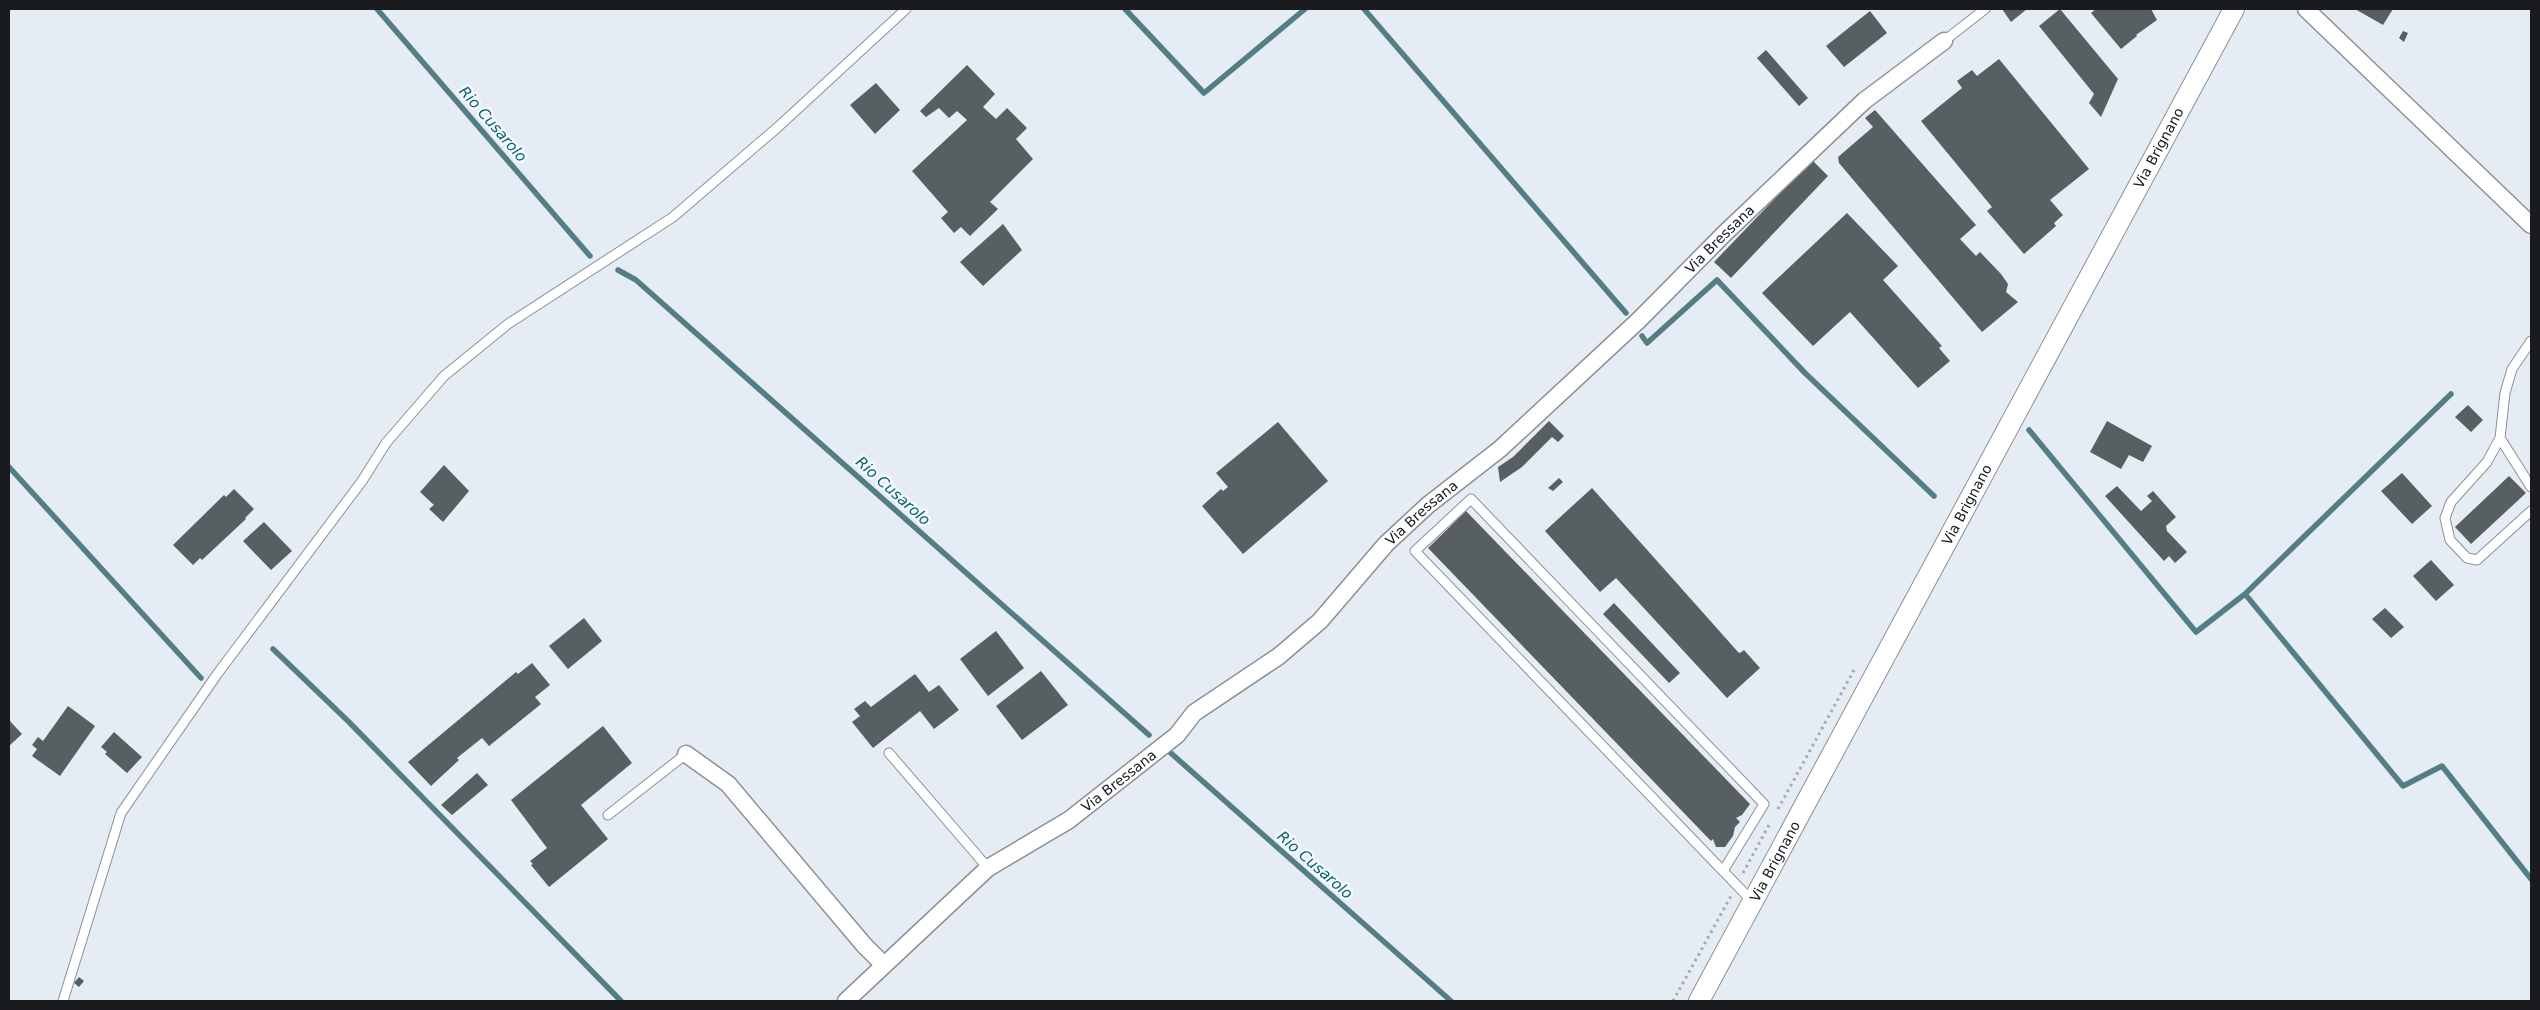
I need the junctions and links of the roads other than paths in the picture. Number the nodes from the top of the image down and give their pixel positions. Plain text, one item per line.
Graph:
1 (906, 9) edge
2 (1985, 9) edge
3 (2234, 9) edge
4 (2306, 9) edge
5 (1944, 41) joint
6 (2531, 225) edge
7 (2531, 341) edge
8 (2500, 438) junction
9 (2531, 487) edge
10 (2531, 511) edge
11 (889, 753) dead end
12 (686, 754) joint
13 (608, 815) dead end
14 (988, 868) junction
15 (1723, 871) junction
16 (1753, 902) junction
17 (884, 965) junction
18 (63, 1001) edge
19 (846, 1001) edge
20 (1699, 1001) edge

1 - 18 lane
2 - 5 lane
3 - 16 street, Via Brignano
4 - 6 street
5 - 14 street, Via Bressana
7 - 8 lane
8 - 9 lane
8 - 10 lane
11 - 14 lane
12 - 13 lane
12 - 17 street
14 - 17 street, Via Bressana
15 - 15 lane
15 - 16 lane
16 - 20 street, Via Brignano
17 - 19 street, Via Bressana

